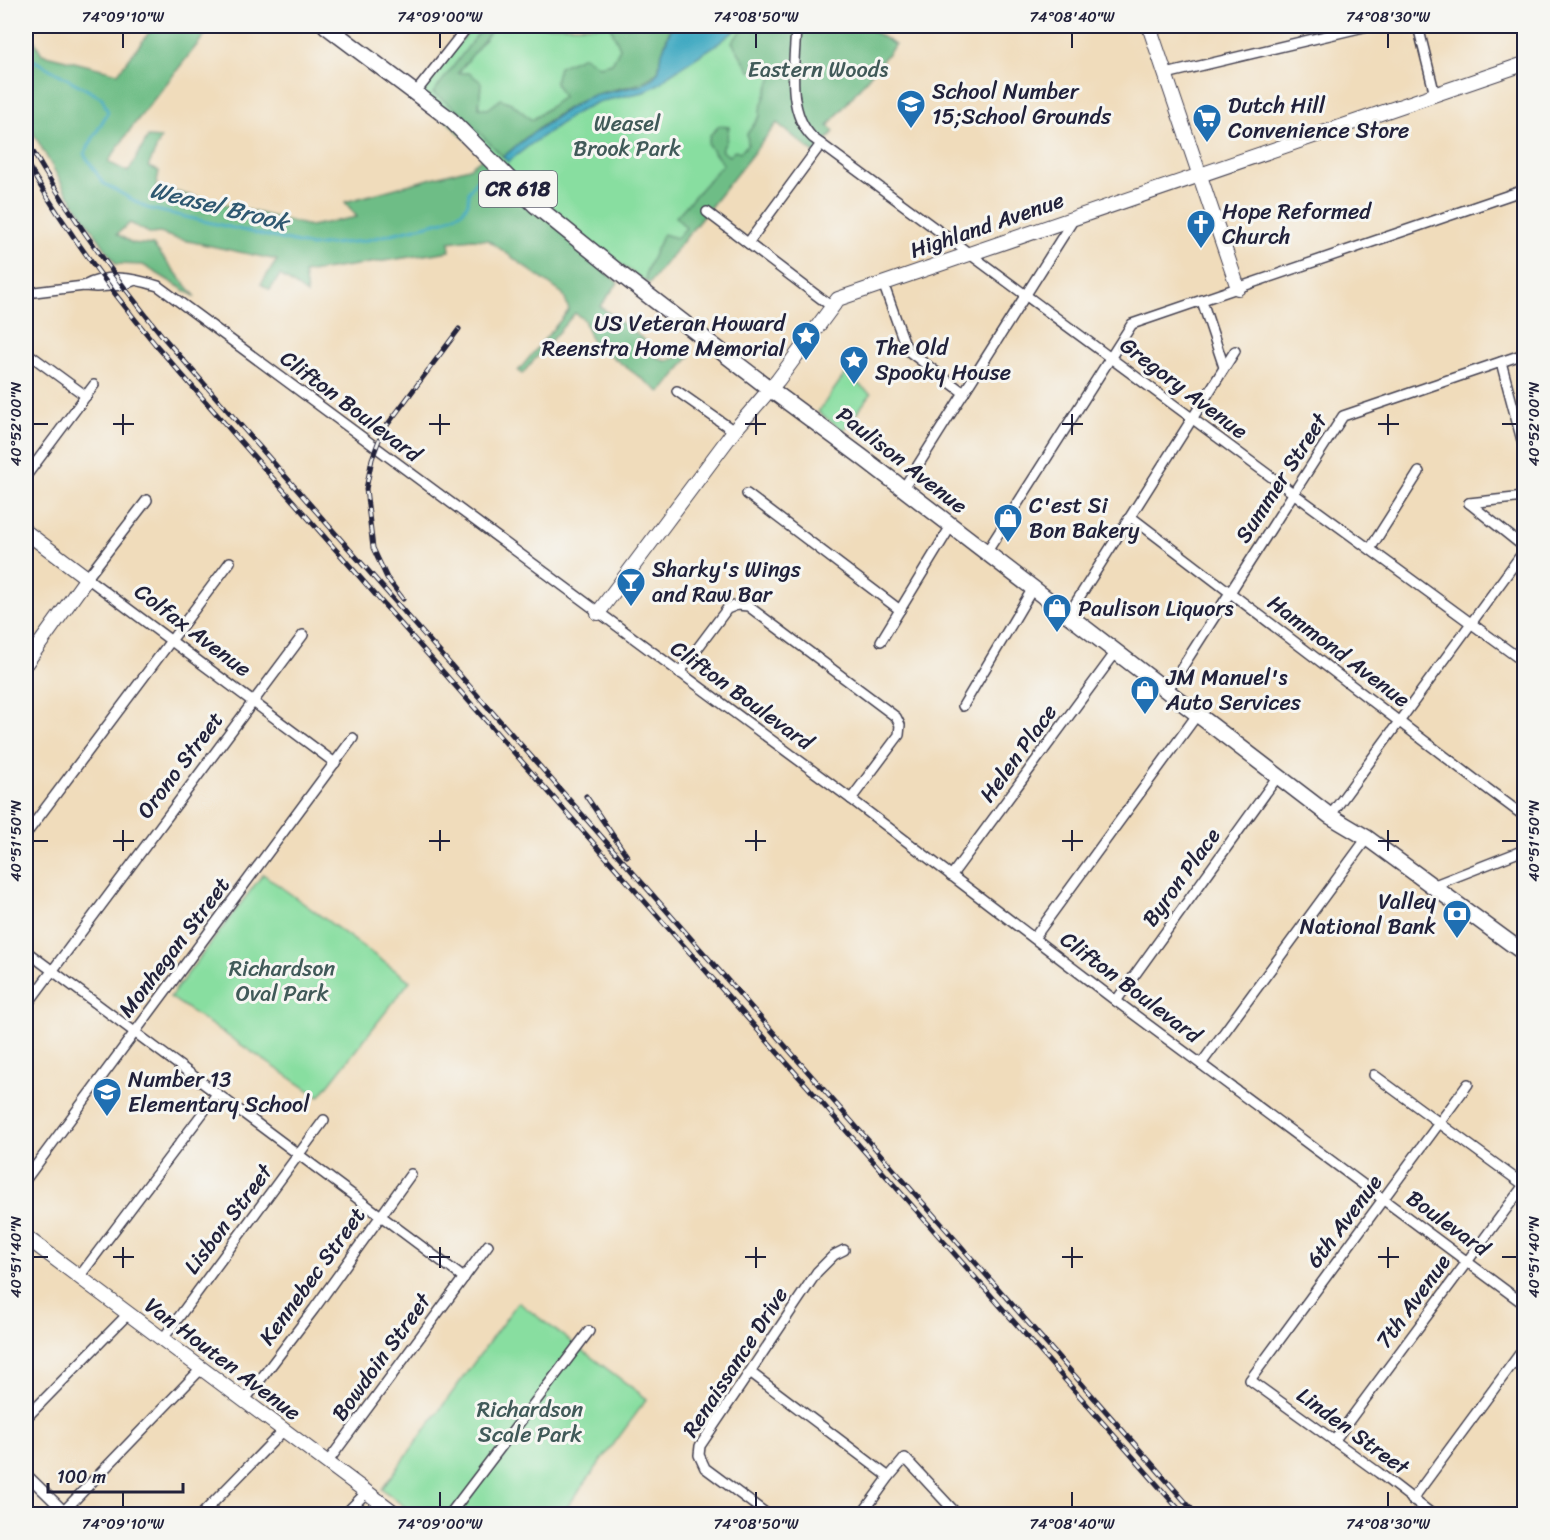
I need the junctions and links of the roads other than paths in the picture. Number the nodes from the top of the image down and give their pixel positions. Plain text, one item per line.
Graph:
1 (468, 26) edge
2 (796, 26) edge
3 (1149, 26) edge
4 (1368, 26) edge
5 (1418, 26) edge
6 (332, 27) edge
7 (1524, 64) edge
8 (1166, 74) junction
9 (416, 92) junction
10 (1435, 95) junction
11 (821, 144) junction
12 (1200, 174) junction
13 (1524, 190) edge
14 (707, 212) dead end
15 (1075, 218) junction
16 (748, 243) junction
17 (969, 253) junction
18 (883, 284) junction
19 (1238, 288) junction
20 (26, 293) edge
21 (1026, 295) junction
22 (1202, 301) junction
23 (832, 308) junction
24 (1235, 351) dead end
25 (26, 352) edge
26 (1524, 354) edge
27 (1110, 357) junction
28 (1501, 362) junction
29 (1224, 367) junction
30 (94, 385) dead end
31 (770, 389) junction
32 (677, 391) dead end
33 (964, 393) junction
34 (86, 396) junction
35 (1193, 418) junction
36 (734, 431) junction
37 (1524, 448) edge
38 (1419, 472) dead end
39 (26, 476) edge
40 (903, 489) junction
41 (1293, 493) junction
42 (747, 494) dead end
43 (1524, 497) edge
44 (147, 500) dead end
45 (1131, 517) junction
46 (951, 526) junction
47 (26, 532) edge
48 (1370, 549) junction
49 (1524, 549) edge
50 (986, 553) junction
51 (230, 562) dead end
52 (87, 578) junction
53 (1033, 588) junction
54 (1230, 593) junction
55 (900, 610) junction
56 (598, 613) junction
57 (1068, 615) junction
58 (1472, 624) junction
59 (303, 635) dead end
60 (171, 640) junction
61 (881, 641) dead end
62 (1116, 652) junction
63 (1524, 662) edge
64 (26, 663) edge
65 (679, 673) junction
66 (1167, 691) junction
67 (253, 701) junction
68 (963, 706) dead end
69 (1197, 715) junction
70 (1399, 722) junction
71 (353, 738) dead end
72 (335, 763) junction
73 (1278, 776) junction
74 (850, 799) junction
75 (1330, 816) junction
76 (1524, 816) edge
77 (26, 834) edge
78 (1368, 838) junction
79 (1524, 850) edge
80 (951, 876) junction
81 (1432, 886) junction
82 (1034, 939) junction
83 (26, 951) edge
84 (1524, 953) edge
85 (52, 971) junction
86 (1116, 1000) junction
87 (26, 1006) edge
88 (134, 1032) junction
89 (1201, 1064) junction
90 (1374, 1075) dead end
91 (1468, 1084) dead end
92 (217, 1094) junction
93 (324, 1120) dead end
94 (1440, 1123) junction
95 (1319, 1152) joint
96 (299, 1155) junction
97 (411, 1174) dead end
98 (26, 1179) edge
99 (1524, 1185) edge
100 (1384, 1200) junction
101 (381, 1216) junction
102 (26, 1237) edge
103 (488, 1245) dead end
104 (844, 1250) dead end
105 (1467, 1261) junction
106 (79, 1277) junction
107 (464, 1278) junction
108 (1524, 1304) edge
109 (128, 1314) junction
110 (589, 1331) dead end
111 (162, 1340) junction
112 (1524, 1348) edge
113 (201, 1369) junction
114 (750, 1372) junction
115 (1250, 1380) joint
116 (244, 1401) junction
117 (26, 1418) edge
118 (283, 1431) junction
119 (1334, 1441) junction
120 (327, 1463) junction
121 (26, 1474) edge
122 (890, 1477) junction
123 (367, 1492) junction
124 (1412, 1500) junction
125 (64, 1513) edge
126 (202, 1515) edge
127 (345, 1515) edge
128 (396, 1515) edge
129 (450, 1515) edge
130 (767, 1515) edge
131 (862, 1515) edge
132 (957, 1515) edge
133 (1432, 1515) edge

1 - 9 street
2 - 11 street, Gregory Avenue
3 - 8 street
4 - 8 street
5 - 10 street
6 - 9 main road, Paulison Avenue / CR 618
7 - 10 street, Highland Avenue
8 - 12 street
9 - 31 main road, Paulison Avenue / CR 618
10 - 12 street, Highland Avenue
11 - 16 street
11 - 17 street, Gregory Avenue
12 - 15 street, Highland Avenue
12 - 19 street
13 - 19 street
14 - 16 street
15 - 17 street, Highland Avenue
15 - 21 street
16 - 23 street
17 - 18 street, Highland Avenue
17 - 21 street, Gregory Avenue
18 - 23 street, Highland Avenue
18 - 33 street
19 - 22 street
20 - 56 street, Clifton Boulevard
21 - 27 street, Gregory Avenue
21 - 33 street
22 - 27 street
22 - 29 street
23 - 31 street, Highland Avenue
24 - 29 street
25 - 34 street
26 - 28 street, Summer Street
27 - 35 street, Gregory Avenue
27 - 50 street
28 - 37 street
28 - 41 street, Summer Street
29 - 35 street
30 - 34 street
31 - 36 street, Highland Avenue
31 - 40 main road, Paulison Avenue / CR 618
32 - 36 street
33 - 40 street
34 - 39 street
35 - 41 street, Gregory Avenue
35 - 45 street
36 - 56 street, Highland Avenue
38 - 48 street
40 - 46 main road, Paulison Avenue / CR 618
41 - 48 street, Gregory Avenue
41 - 54 street, Summer Street
42 - 55 street
43 - 49 street
44 - 52 street
45 - 54 street, Hammond Avenue
45 - 57 street
46 - 50 main road, Paulison Avenue / CR 618
46 - 55 street
47 - 52 street, Colfax Avenue
48 - 58 street, Gregory Avenue
49 - 58 street
50 - 53 main road, Paulison Avenue / CR 618
51 - 60 street
52 - 60 street, Colfax Avenue
52 - 64 street
53 - 57 main road, Paulison Avenue / CR 618
53 - 68 street
54 - 66 street, Summer Street
54 - 70 street, Hammond Avenue
55 - 61 street
56 - 65 street, Clifton Boulevard
57 - 62 main road, Paulison Avenue / CR 618
58 - 63 street, Gregory Avenue
58 - 70 street
59 - 67 street, Orono Street
60 - 67 street, Colfax Avenue
60 - 77 street
62 - 66 main road, Paulison Avenue / CR 618
62 - 80 street, Helen Place
65 - 74 street, Clifton Boulevard
65 - 74 street
66 - 69 main road, Paulison Avenue / CR 618
67 - 72 street, Colfax Avenue
67 - 85 street, Orono Street
69 - 73 main road, Paulison Avenue / CR 618
69 - 82 street
70 - 75 street
70 - 76 street, Hammond Avenue
71 - 72 street, Monhegan Street
72 - 88 street, Monhegan Street
73 - 75 main road, Paulison Avenue / CR 618
73 - 86 street, Byron Place
74 - 80 street, Clifton Boulevard
75 - 78 main road, Paulison Avenue / CR 618
78 - 81 main road, Paulison Avenue / CR 618
78 - 89 street
79 - 81 street
80 - 82 street, Clifton Boulevard
81 - 84 main road, Paulison Avenue / CR 618
82 - 86 street, Clifton Boulevard
83 - 85 street
85 - 87 street, Orono Street
85 - 88 street
86 - 89 street, Clifton Boulevard
88 - 92 street
88 - 98 street, Monhegan Street
89 - 95 street, Clifton Boulevard
90 - 94 street
91 - 94 street, 6th Avenue
92 - 96 street
92 - 106 street
93 - 96 street, Lisbon Street
94 - 99 street
94 - 100 street, 6th Avenue
95 - 100 street, Boulevard
96 - 101 street
96 - 111 street, Lisbon Street
97 - 101 street, Kennebec Street
99 - 105 street, 7th Avenue
100 - 105 street, Boulevard
100 - 115 street, 6th Avenue
101 - 107 street
101 - 116 street, Kennebec Street
102 - 106 street, Van Houten Avenue
103 - 107 street, Bowdoin Street
104 - 114 street, Renaissance Drive
105 - 108 street, Boulevard
105 - 119 street, 7th Avenue
106 - 109 street, Van Houten Avenue
107 - 120 street, Bowdoin Street
109 - 111 street, Van Houten Avenue
109 - 117 street
110 - 129 street
111 - 113 street, Van Houten Avenue
112 - 124 street
113 - 116 street, Van Houten Avenue
113 - 125 street
114 - 122 street
114 - 130 street, Renaissance Drive
115 - 119 street, Linden Street
116 - 118 street, Van Houten Avenue
118 - 120 street, Van Houten Avenue
118 - 126 street
119 - 124 street, Linden Street
120 - 123 street, Van Houten Avenue
121 - 125 street
122 - 131 street
122 - 132 street
123 - 127 street
123 - 128 street, Van Houten Avenue
124 - 133 street, Linden Street

